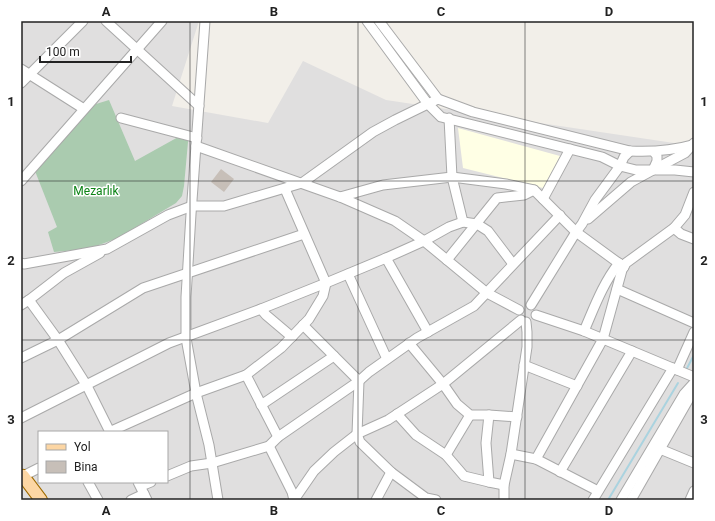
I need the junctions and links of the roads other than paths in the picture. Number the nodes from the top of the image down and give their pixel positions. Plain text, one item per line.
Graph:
1 (83, 21) edge
2 (106, 21) edge
3 (162, 21) edge
4 (205, 21) edge
5 (367, 21) edge
6 (380, 21) edge
7 (137, 49) junction
8 (21, 69) edge
9 (30, 76) junction
10 (21, 83) edge
11 (438, 99) junction
12 (428, 104) junction
13 (199, 106) junction
14 (84, 109) junction
15 (121, 118) dead end
16 (449, 118) junction
17 (196, 142) junction
18 (693, 144) edge
19 (570, 149) junction
20 (630, 151) junction
21 (654, 152) junction
22 (620, 166) junction
23 (653, 170) junction
24 (694, 172) edge
25 (452, 177) junction
26 (21, 181) edge
27 (302, 183) junction
28 (285, 189) junction
29 (534, 190) junction
30 (694, 192) edge
31 (340, 197) junction
32 (543, 199) junction
33 (192, 206) junction
34 (560, 215) junction
35 (462, 222) junction
36 (477, 224) junction
37 (582, 224) junction
38 (674, 228) junction
39 (576, 232) junction
40 (304, 234) junction
41 (694, 239) edge
42 (424, 241) junction
43 (107, 249) junction
44 (386, 258) junction
45 (447, 260) junction
46 (21, 263) edge
47 (514, 264) junction
48 (622, 265) junction
49 (187, 274) junction
50 (348, 274) junction
51 (326, 283) junction
52 (617, 288) junction
53 (487, 293) junction
54 (25, 303) edge
55 (531, 305) junction
56 (261, 309) junction
57 (519, 310) junction
58 (536, 315) junction
59 (523, 321) junction
60 (694, 323) edge
61 (303, 325) junction
62 (584, 331) junction
63 (428, 332) junction
64 (694, 332) edge
65 (292, 337) junction
66 (186, 338) junction
67 (604, 339) junction
68 (58, 340) junction
69 (410, 343) junction
70 (632, 352) junction
71 (334, 356) junction
72 (21, 358) edge
73 (387, 359) junction
74 (524, 365) junction
75 (675, 369) junction
76 (246, 375) junction
77 (694, 377) edge
78 (359, 381) junction
79 (694, 383) edge
80 (443, 384) junction
81 (87, 386) junction
82 (577, 386) junction
83 (694, 388) edge
84 (196, 393) junction
85 (261, 405) junction
86 (396, 414) junction
87 (470, 415) junction
88 (490, 415) junction
89 (516, 417) junction
90 (21, 418) edge
91 (110, 431) edge
92 (112, 431) edge
93 (356, 434) junction
94 (278, 437) junction
95 (269, 446) junction
96 (656, 447) junction
97 (511, 454) junction
98 (446, 455) junction
99 (536, 459) junction
100 (212, 463) junction
101 (694, 463) edge
102 (38, 468) edge
103 (391, 472) junction
104 (560, 472) junction
105 (22, 476) edge
106 (168, 476) edge
107 (489, 482) junction
108 (89, 483) edge
109 (150, 483) edge
110 (504, 485) junction
111 (142, 491) edge
112 (598, 491) junction
113 (694, 491) edge
114 (426, 499) edge
115 (41, 500) edge
116 (98, 500) edge
117 (131, 500) edge
118 (218, 500) edge
119 (294, 500) edge
120 (376, 500) edge
121 (436, 500) edge
122 (504, 500) edge
123 (593, 500) edge
124 (621, 500) edge
125 (631, 500) edge
126 (690, 500) edge

1 - 9 street
2 - 7 street
3 - 7 street
4 - 13 street
5 - 12 street
6 - 11 street
7 - 13 street
7 - 14 street
8 - 9 street
9 - 10 street
9 - 14 street
11 - 12 street
11 - 20 street
12 - 16 street
12 - 27 street
13 - 17 street
14 - 26 street
15 - 17 street
16 - 19 street
16 - 25 street
17 - 27 street
17 - 33 street
18 - 21 street
18 - 23 street
19 - 22 street
19 - 32 street
20 - 21 street
20 - 22 street
21 - 23 street
22 - 23 street
22 - 37 street
23 - 24 street
23 - 37 street
25 - 29 street
25 - 31 street
25 - 35 street
27 - 28 street
27 - 31 street
28 - 33 street
28 - 40 street
29 - 32 street
29 - 36 street
30 - 38 street
31 - 42 street
32 - 34 street
33 - 43 street
33 - 49 street
34 - 39 street
34 - 47 street
35 - 36 street
35 - 42 street
36 - 45 street
36 - 47 street
37 - 39 street
38 - 41 street
38 - 48 street
39 - 48 street
39 - 55 street
40 - 49 street
40 - 51 street
42 - 44 street
42 - 45 street
43 - 46 street
43 - 54 street
44 - 50 street
44 - 63 street
45 - 53 street
47 - 53 street
48 - 52 street
48 - 62 street
49 - 66 street
49 - 68 street
50 - 51 street
50 - 73 street
51 - 56 street
51 - 61 street
52 - 60 street
52 - 67 street
53 - 57 street
53 - 63 street
54 - 68 street
55 - 57 street
55 - 58 street
56 - 65 street
56 - 66 street
57 - 59 street
58 - 59 street
58 - 62 street
59 - 74 street
59 - 80 street
61 - 65 street
61 - 71 street
62 - 67 street
63 - 69 street
64 - 75 street
65 - 76 street
66 - 81 street
66 - 84 street
67 - 70 street
67 - 82 street
68 - 72 street
68 - 81 street
69 - 73 street
69 - 80 street
70 - 75 street
70 - 104 street
71 - 78 street
71 - 85 street
73 - 78 street
74 - 82 street
74 - 89 street
75 - 77 street
75 - 112 street
76 - 84 street
76 - 85 street
78 - 93 street
78 - 94 street
79 - 96 street
80 - 86 street
80 - 87 street
81 - 90 street
81 - 91 street
82 - 99 street
83 - 96 street
84 - 92 street
84 - 100 street
85 - 94 street
86 - 93 street
86 - 98 street
87 - 88 street
87 - 98 street
88 - 89 street
88 - 107 street
89 - 97 street
93 - 103 street
93 - 119 street
94 - 95 street
95 - 100 street
95 - 119 street
96 - 101 street
96 - 124 street
96 - 125 street
97 - 99 street
97 - 110 street
98 - 107 street
99 - 104 street
100 - 106 street
100 - 118 street
102 - 105 street
103 - 114 street
103 - 120 street
104 - 112 street
105 - 115 main road
107 - 110 street
108 - 116 street
109 - 111 street
110 - 122 street
111 - 117 street
112 - 123 street
113 - 126 street
114 - 121 street

